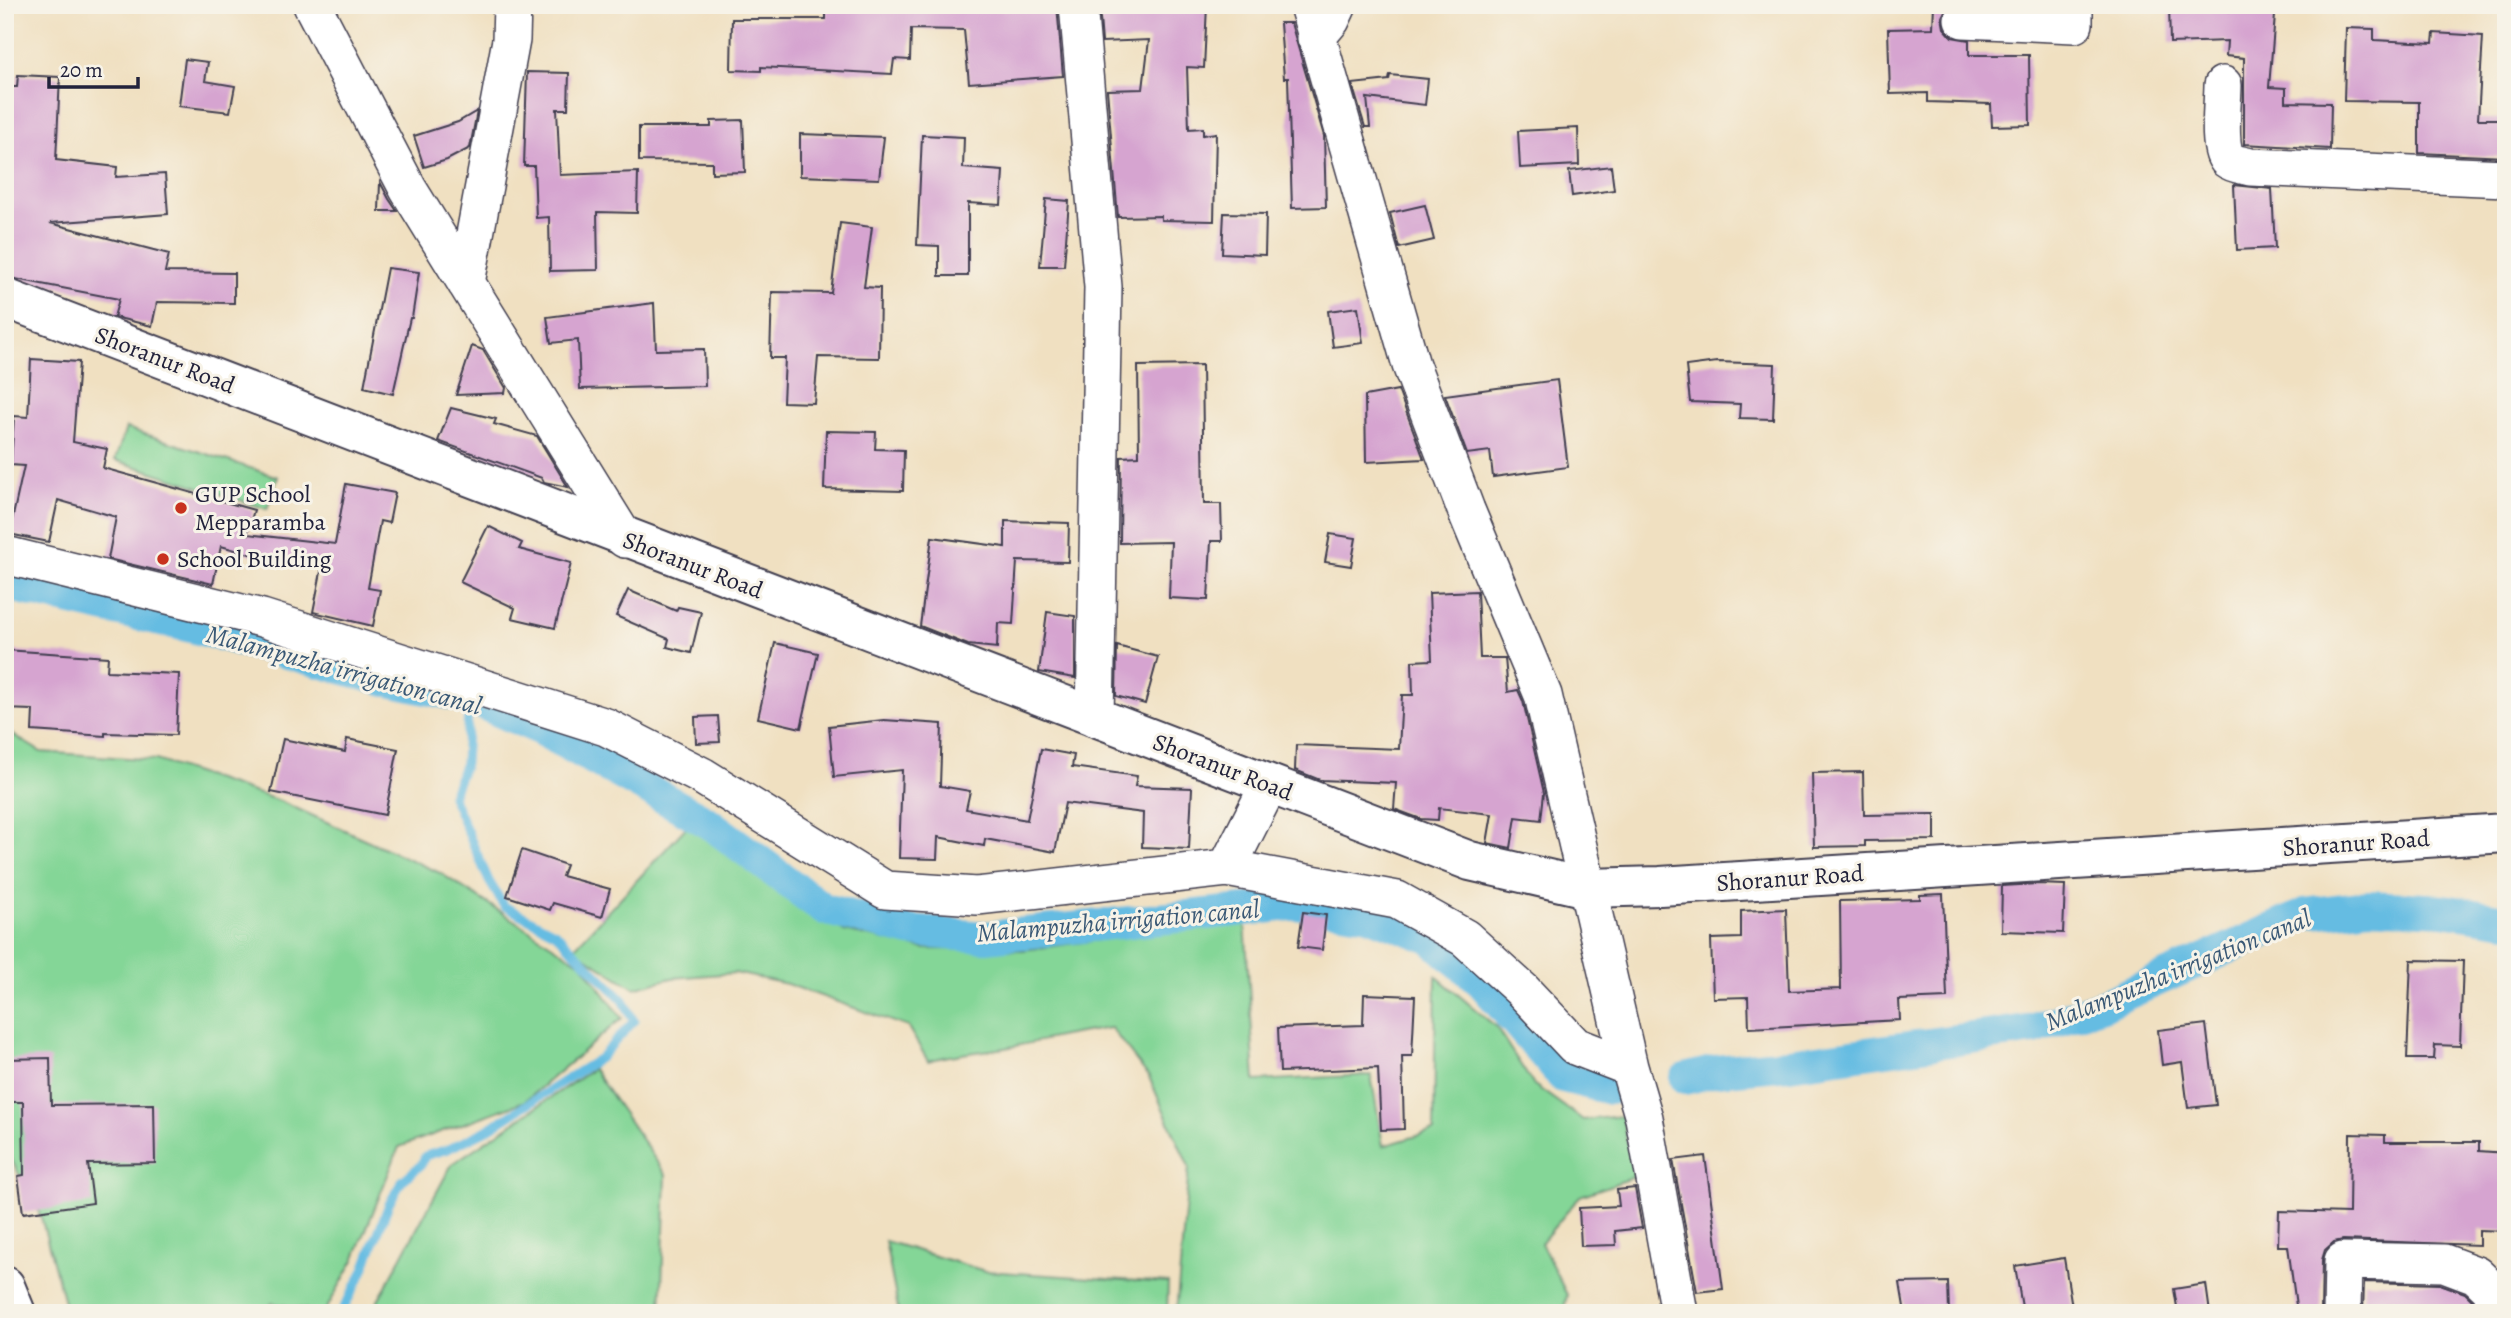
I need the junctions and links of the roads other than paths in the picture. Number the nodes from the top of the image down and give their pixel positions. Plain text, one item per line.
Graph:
1 (312, 5) edge
2 (512, 5) edge
3 (1078, 5) edge
4 (1338, 5) edge
5 (2074, 5) edge
6 (1963, 19) dead end
7 (1312, 22) edge
8 (2223, 85) dead end
9 (2506, 178) edge
10 (466, 283) junction
11 (5, 298) edge
12 (625, 539) junction
13 (5, 555) edge
14 (1095, 718) junction
15 (1269, 785) junction
16 (2506, 833) edge
17 (1227, 868) junction
18 (1587, 888) junction
19 (1629, 1067) junction
20 (5, 1286) edge
21 (2506, 1304) edge
22 (16, 1313) edge
23 (1679, 1313) edge
24 (2342, 1313) edge

1 - 10 street
2 - 10 street
3 - 14 street
4 - 7 street
5 - 6 street
7 - 18 street
8 - 9 street
10 - 12 street
11 - 12 main road, Shoranur Road
12 - 14 main road, Shoranur Road
13 - 17 street
14 - 15 main road, Shoranur Road
15 - 17 street
15 - 18 main road, Shoranur Road
16 - 18 main road, Shoranur Road
17 - 19 street
18 - 19 street
19 - 23 street
20 - 22 main road
21 - 24 street

